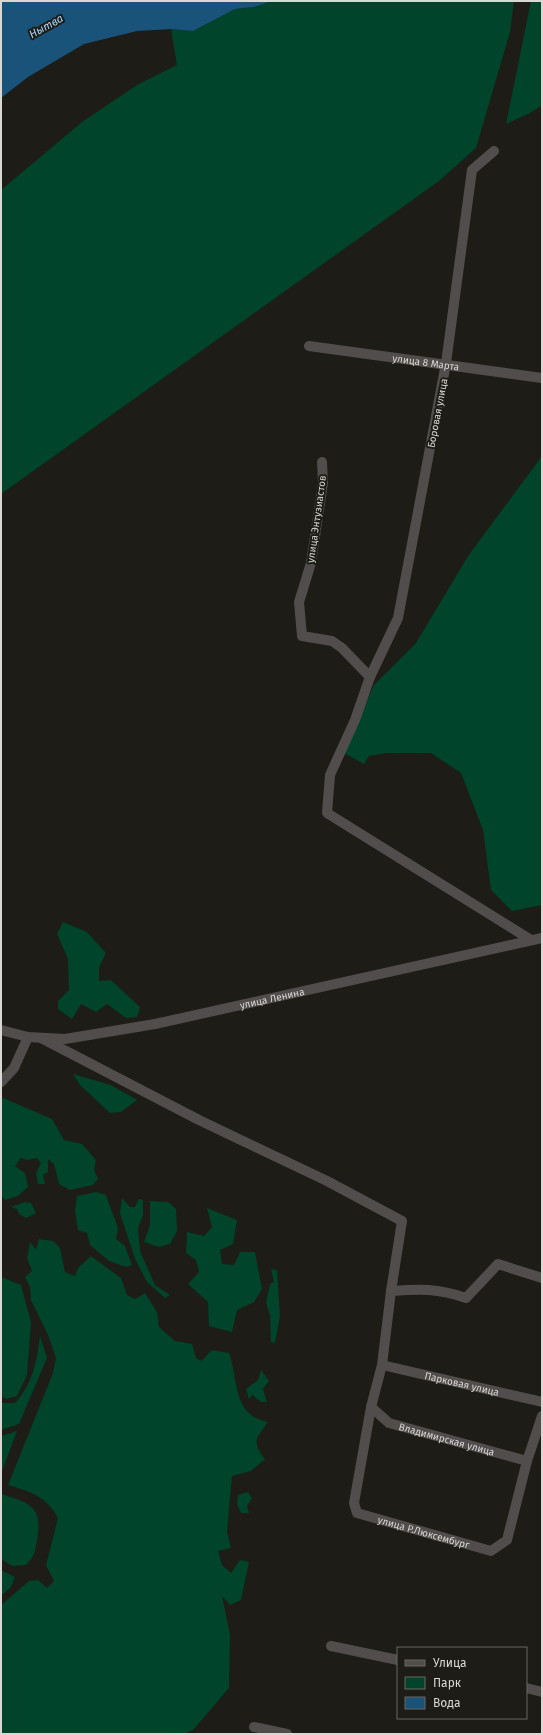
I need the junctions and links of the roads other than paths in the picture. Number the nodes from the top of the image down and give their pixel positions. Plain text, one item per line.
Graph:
1 (494, 151) dead end
2 (309, 346) dead end
3 (446, 363) junction
4 (542, 378) edge
5 (322, 462) dead end
6 (370, 677) junction
7 (542, 938) edge
8 (531, 940) junction
9 (1, 1030) edge
10 (28, 1037) junction
11 (41, 1038) junction
12 (1, 1082) edge
13 (542, 1278) edge
14 (391, 1291) junction
15 (382, 1365) junction
16 (542, 1402) edge
17 (371, 1407) junction
18 (542, 1416) edge
19 (527, 1461) junction
20 (331, 1646) dead end
21 (397, 1660) edge
22 (527, 1688) edge
23 (542, 1692) edge
24 (254, 1727) dead end
25 (287, 1734) edge

1 - 3 street, Боровая улица
2 - 3 street, улица 8 Марта
3 - 4 street, улица 8 Марта
3 - 6 street, Боровая улица
5 - 6 street, улица Энтузиастов
6 - 8 street, Боровая улица
7 - 8 street, улица Ленина
8 - 11 street, улица Ленина
9 - 10 street, улица Ленина
10 - 11 street, улица Ленина
10 - 12 street
11 - 14 street
13 - 14 street
14 - 15 street
15 - 16 street, Парковая улица
15 - 17 street
17 - 19 street, Владимирская улица
17 - 19 street, улица Р.Люксембург
18 - 19 street
20 - 21 street
22 - 23 street
24 - 25 street

